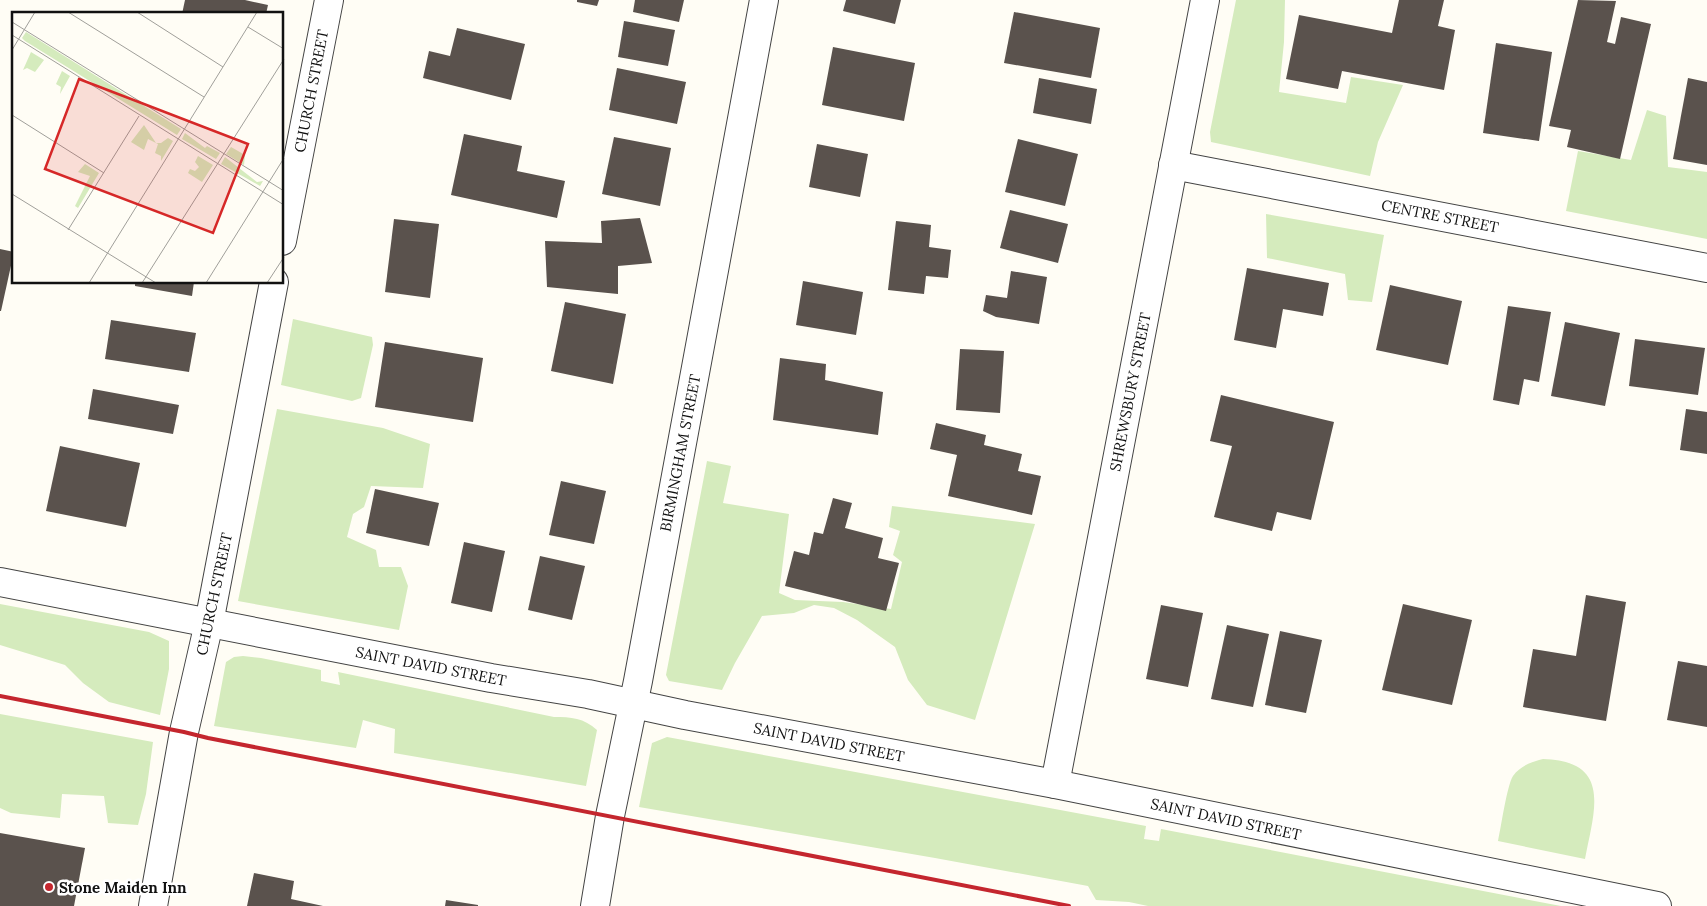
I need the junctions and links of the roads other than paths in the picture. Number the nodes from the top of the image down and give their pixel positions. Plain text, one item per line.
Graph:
1 (329, 0) edge
2 (764, 0) edge
3 (1205, 0) edge
4 (1173, 165) junction
5 (284, 231) edge
6 (1707, 268) edge
7 (274, 284) edge
8 (0, 582) edge
9 (209, 623) junction
10 (633, 704) junction
11 (1055, 784) junction
12 (153, 906) edge
13 (595, 906) edge
14 (1657, 906) edge

1 - 5 street, CHURCH STREET
2 - 10 street, BIRMINGHAM STREET
3 - 4 street, SHREWSBURY STREET
4 - 6 street, CENTRE STREET
4 - 11 street, SHREWSBURY STREET
7 - 9 street, CHURCH STREET
8 - 9 street, SAINT DAVID STREET
9 - 10 street, SAINT DAVID STREET
9 - 12 street, CHURCH STREET
10 - 11 street, SAINT DAVID STREET
10 - 13 street, BIRMINGHAM STREET
11 - 14 street, SAINT DAVID STREET

